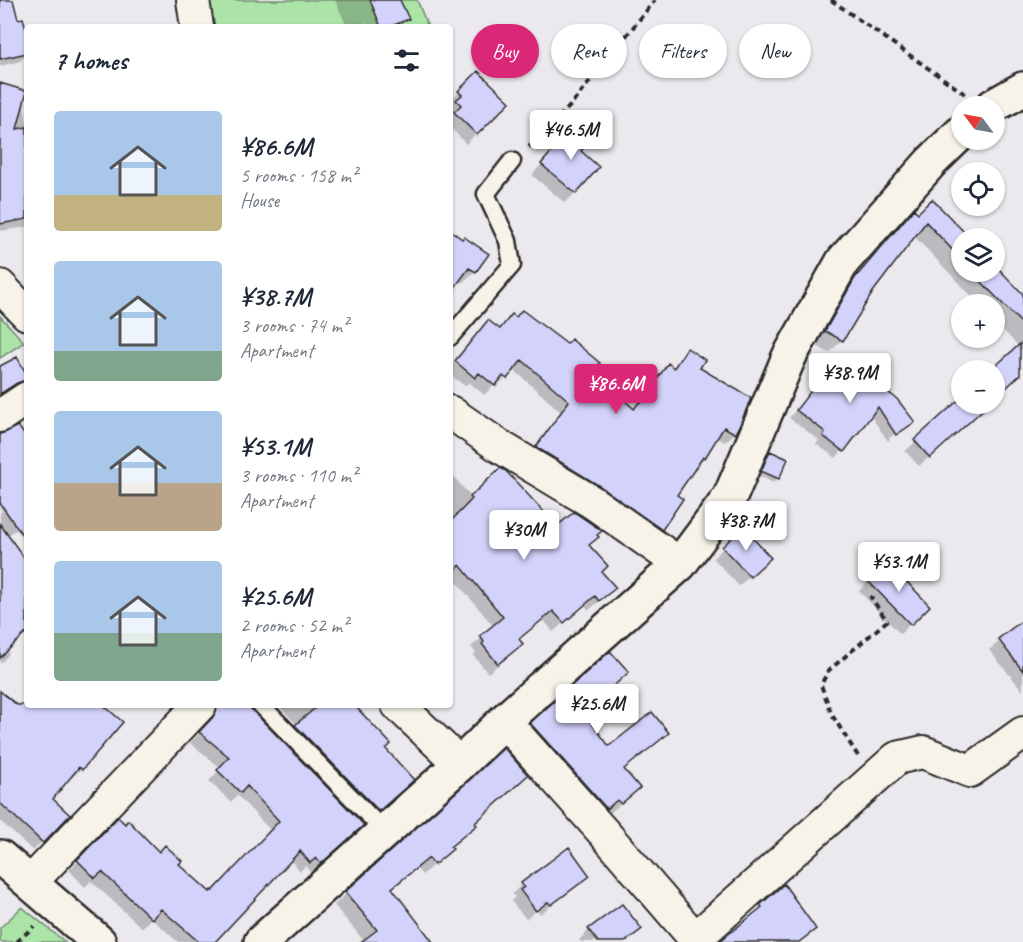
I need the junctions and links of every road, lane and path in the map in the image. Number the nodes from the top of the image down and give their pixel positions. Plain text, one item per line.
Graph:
1 (193, 0) edge
2 (656, 0) edge
3 (831, 0) edge
4 (197, 24) edge
5 (1023, 89) edge
6 (973, 96) edge
7 (1003, 96) edge
8 (951, 143) edge
9 (512, 161) joint
10 (0, 286) edge
11 (24, 311) edge
12 (453, 334) edge
13 (24, 400) edge
14 (453, 414) edge
15 (0, 416) edge
16 (680, 564) junction
17 (870, 596) dead end
18 (197, 708) edge
19 (264, 708) edge
20 (401, 708) edge
21 (504, 721) junction
22 (1023, 733) edge
23 (460, 764) junction
24 (872, 780) junction
25 (385, 832) junction
26 (0, 857) edge
27 (30, 883) junction
28 (697, 940) edge
29 (99, 942) edge
30 (261, 942) edge

1 - 4 street
2 - 9 path
3 - 6 path
5 - 7 street
8 - 16 street
9 - 12 lane
10 - 11 street
13 - 15 street
14 - 16 street
16 - 21 street
17 - 24 path
18 - 27 street
19 - 25 lane
20 - 23 street
21 - 23 street
21 - 28 street
22 - 24 street
23 - 25 street
24 - 28 street
25 - 30 street
26 - 27 street
27 - 29 street

